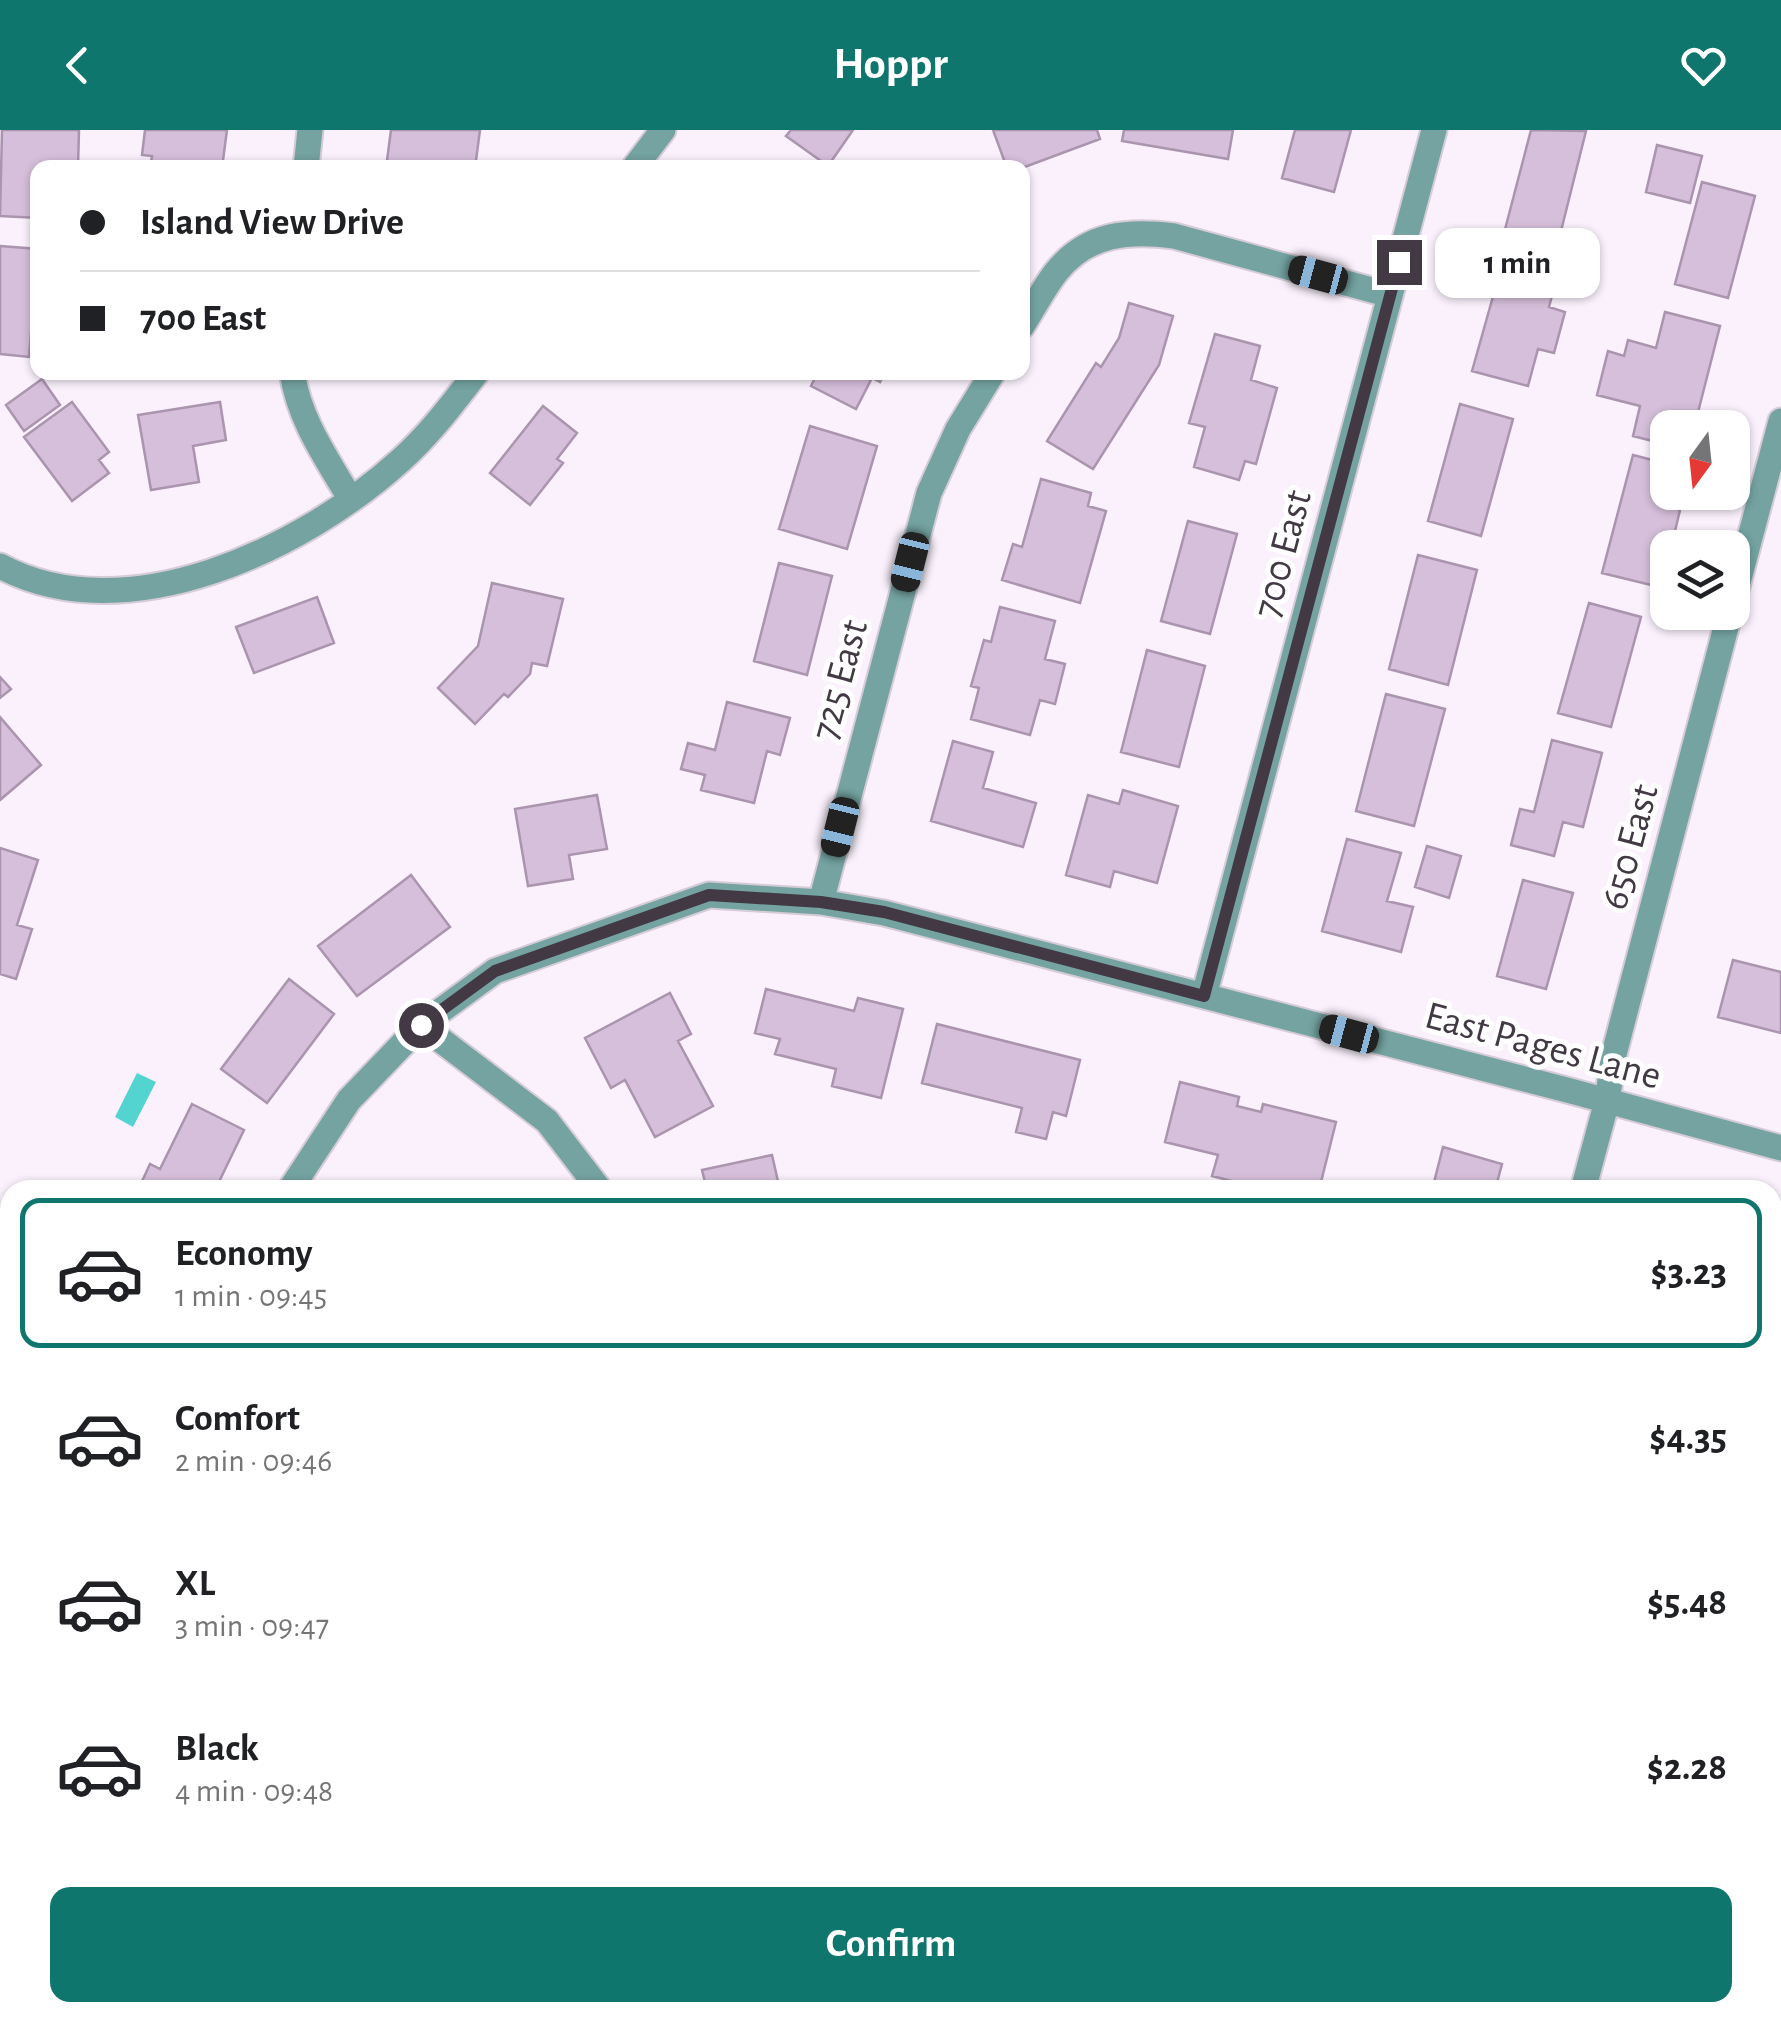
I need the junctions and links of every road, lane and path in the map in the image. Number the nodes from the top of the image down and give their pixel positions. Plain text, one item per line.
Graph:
1 (310, 130) edge
2 (663, 130) edge
3 (1434, 130) edge
4 (307, 160) edge
5 (640, 160) edge
6 (1390, 295) junction
7 (1030, 313) edge
8 (293, 380) edge
9 (470, 380) edge
10 (988, 380) edge
11 (1781, 421) edge
12 (350, 500) junction
13 (1750, 537) edge
14 (0, 566) edge
15 (1725, 630) edge
16 (821, 902) junction
17 (1204, 996) junction
18 (421, 1025) junction
19 (1607, 1101) junction
20 (1781, 1148) edge
21 (295, 1180) edge
22 (592, 1180) edge
23 (1586, 1180) edge

1 - 4 street
2 - 5 street
3 - 6 street, 700 East
6 - 7 street
6 - 17 street, 700 East
8 - 12 street
9 - 12 street
10 - 16 street, 725 East
11 - 13 street
12 - 14 street
15 - 19 street, 650 East
16 - 17 street, East Pages Lane
16 - 18 street, East Pages Lane
17 - 19 street, East Pages Lane
18 - 21 street, East Pages Lane
18 - 22 street
19 - 20 street, East Pages Lane
19 - 23 street, 650 East

